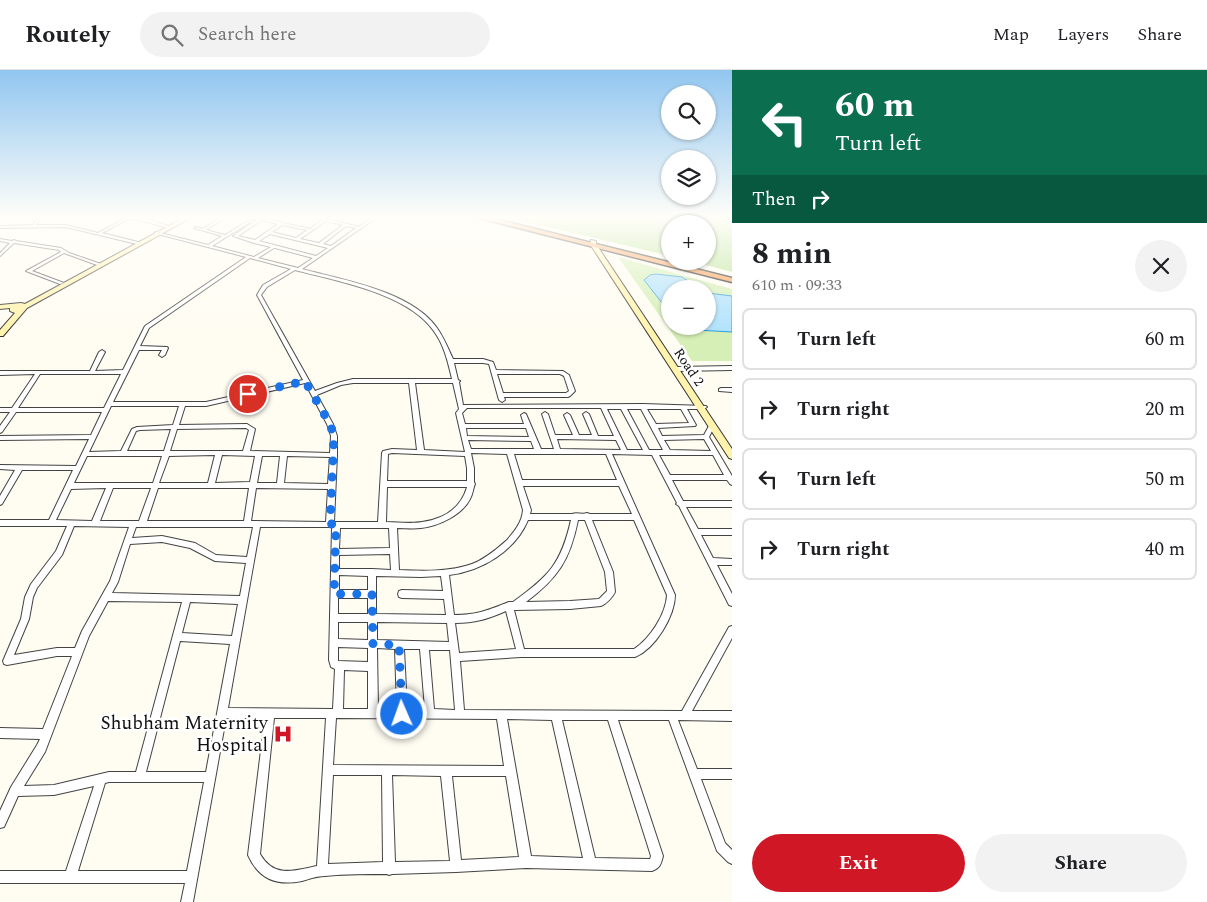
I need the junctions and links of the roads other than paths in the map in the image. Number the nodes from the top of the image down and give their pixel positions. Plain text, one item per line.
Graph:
1 (59, 255) edge
2 (72, 255) edge
3 (118, 255) edge
4 (120, 255) edge
5 (241, 255) edge
6 (258, 255) edge
7 (307, 255) edge
8 (319, 255) edge
9 (604, 255) edge
10 (639, 255) edge
11 (647, 255) edge
12 (316, 257) junction
13 (252, 258) junction
14 (661, 258) edge
15 (99, 264) junction
16 (296, 269) junction
17 (709, 270) edge
18 (732, 276) edge
19 (732, 280) edge
20 (62, 283) junction
21 (0, 309) edge
22 (19, 309) junction
23 (0, 327) edge
24 (0, 334) edge
25 (169, 341) dead end
26 (137, 348) junction
27 (166, 348) junction
28 (102, 352) dead end
29 (162, 355) dead end
30 (452, 361) junction
31 (732, 368) edge
32 (678, 369) junction
33 (39, 372) junction
34 (92, 372) junction
35 (125, 372) junction
36 (494, 372) junction
37 (0, 373) edge
38 (305, 381) junction
39 (412, 381) junction
40 (457, 381) junction
41 (721, 390) dead end
42 (732, 390) edge
43 (313, 394) junction
44 (501, 395) junction
45 (183, 404) junction
46 (504, 405) junction
47 (603, 406) junction
48 (622, 406) junction
49 (643, 406) junction
50 (108, 407) junction
51 (683, 407) junction
52 (702, 407) junction
53 (461, 408) junction
54 (0, 410) edge
55 (14, 410) junction
56 (545, 414) dead end
57 (586, 414) dead end
58 (524, 415) dead end
59 (567, 415) dead end
60 (712, 425) junction
61 (462, 426) junction
62 (528, 426) junction
63 (654, 426) junction
64 (176, 427) junction
65 (0, 431) edge
66 (553, 437) junction
67 (706, 437) junction
68 (0, 438) edge
69 (93, 438) junction
70 (465, 438) junction
71 (577, 438) junction
72 (596, 438) junction
73 (618, 438) junction
74 (660, 438) junction
75 (534, 439) junction
76 (732, 448) edge
77 (510, 451) junction
78 (538, 451) junction
79 (421, 452) junction
80 (468, 452) junction
81 (558, 452) junction
82 (608, 452) junction
83 (625, 452) junction
84 (650, 452) junction
85 (668, 452) junction
86 (219, 453) junction
87 (246, 453) junction
88 (259, 453) junction
89 (715, 453) junction
90 (85, 454) junction
91 (123, 454) junction
92 (167, 454) junction
93 (284, 454) junction
94 (334, 455) junction
95 (732, 456) edge
96 (0, 467) edge
97 (20, 468) junction
98 (78, 468) junction
99 (667, 478) junction
100 (731, 480) edge
101 (519, 483) junction
102 (622, 483) junction
103 (383, 484) junction
104 (472, 484) junction
105 (253, 485) junction
106 (70, 486) junction
107 (110, 486) junction
108 (156, 486) junction
109 (211, 486) junction
110 (280, 486) junction
111 (332, 486) junction
112 (0, 502) edge
113 (680, 504) junction
114 (732, 504) edge
115 (575, 516) junction
116 (587, 516) junction
117 (526, 517) junction
118 (637, 517) junction
119 (0, 523) edge
120 (52, 523) junction
121 (72, 523) junction
122 (95, 523) junction
123 (138, 524) junction
124 (252, 524) junction
125 (333, 524) junction
126 (382, 525) junction
127 (393, 525) junction
128 (695, 532) junction
129 (732, 532) edge
130 (127, 541) junction
131 (335, 552) junction
132 (394, 552) junction
133 (250, 560) junction
134 (710, 561) junction
135 (732, 562) edge
136 (335, 572) junction
137 (372, 572) junction
138 (394, 572) junction
139 (445, 572) junction
140 (334, 594) junction
141 (372, 594) junction
142 (402, 594) dead end
143 (448, 595) junction
144 (107, 597) junction
145 (731, 598) edge
146 (187, 599) junction
147 (243, 600) junction
148 (512, 606) junction
149 (334, 618) junction
150 (373, 619) junction
151 (451, 619) junction
152 (732, 630) edge
153 (177, 637) junction
154 (235, 640) junction
155 (333, 643) junction
156 (373, 644) junction
157 (399, 645) junction
158 (424, 646) junction
159 (454, 646) junction
160 (78, 652) junction
161 (521, 653) junction
162 (455, 657) junction
163 (340, 666) junction
164 (373, 667) junction
165 (222, 713) junction
166 (270, 714) junction
167 (334, 714) junction
168 (373, 714) junction
169 (402, 714) junction
170 (430, 714) junction
171 (460, 715) junction
172 (501, 715) junction
173 (556, 715) junction
174 (612, 716) junction
175 (672, 716) junction
176 (684, 716) junction
177 (732, 716) edge
178 (0, 733) edge
179 (47, 734) junction
180 (328, 770) junction
181 (387, 770) junction
182 (446, 771) junction
183 (510, 771) junction
184 (694, 774) junction
185 (732, 774) edge
186 (140, 776) junction
187 (210, 777) junction
188 (101, 779) junction
189 (15, 792) junction
190 (0, 823) edge
191 (732, 858) edge
192 (526, 862) junction
193 (590, 862) junction
194 (456, 866) junction
195 (389, 869) junction
196 (322, 870) junction
197 (0, 877) edge
198 (70, 877) junction
199 (191, 877) junction
200 (187, 902) edge

1 - 20 street
2 - 15 street
3 - 15 street
4 - 22 street
5 - 13 street
6 - 13 street
7 - 12 street
8 - 12 street
9 - 32 street, Road 2
10 - 19 highway
11 - 14 highway
12 - 16 street
13 - 16 street
13 - 26 street
15 - 20 street
16 - 30 street
16 - 38 street
17 - 18 highway
20 - 22 street
21 - 22 street
22 - 23 street
22 - 24 street
25 - 27 street
26 - 27 street
26 - 35 street
27 - 29 street
28 - 34 street
30 - 36 street
30 - 40 street
31 - 32 street
32 - 52 street, Road 2
33 - 34 street
33 - 37 street
33 - 55 street
34 - 35 street
35 - 50 street
36 - 44 street
36 - 44 street
38 - 43 street
38 - 45 street
39 - 40 street
39 - 43 street
39 - 79 street
40 - 53 street
41 - 42 street
43 - 94 street
44 - 46 street
45 - 50 street
45 - 64 street
46 - 47 street
46 - 53 street
47 - 48 street
47 - 73 street
48 - 49 street
48 - 84 street
49 - 51 street
49 - 63 street
50 - 55 street
50 - 69 street
51 - 52 street
51 - 63 street
52 - 60 street, Road 2
52 - 76 street, Road 2
53 - 61 street
54 - 55 street
55 - 65 street
56 - 66 street
57 - 72 street
58 - 62 street
59 - 71 street
60 - 67 street
60 - 95 street, Road 2
61 - 62 street
61 - 70 street
62 - 75 street
63 - 74 street
64 - 87 street
64 - 91 street
64 - 92 street
66 - 71 street
66 - 81 street
67 - 74 street
67 - 89 street
68 - 69 street
69 - 90 street
70 - 75 street
70 - 80 street
71 - 72 street
72 - 73 street
73 - 83 street
74 - 85 street
75 - 78 street
77 - 78 street
77 - 80 street
77 - 101 street
78 - 81 street
79 - 80 street
79 - 103 street
80 - 104 street
81 - 82 street
82 - 83 street
82 - 102 street
83 - 84 street
84 - 85 street
84 - 99 street
85 - 89 street
86 - 87 street
86 - 92 street
86 - 109 street
87 - 88 street
88 - 93 street
88 - 105 street
89 - 100 street
90 - 91 street
90 - 98 street
91 - 92 street
92 - 108 street
93 - 94 street
93 - 110 street
94 - 111 street
96 - 97 street
97 - 98 street
97 - 112 street
98 - 106 street
99 - 100 street
99 - 113 street
101 - 102 street
101 - 117 street
102 - 118 street
103 - 104 street
103 - 126 street
104 - 127 street
105 - 109 street
105 - 110 street
105 - 124 street
106 - 107 street
106 - 120 street
107 - 108 street
107 - 122 street
108 - 109 street
108 - 123 street
110 - 111 street
111 - 125 street
113 - 114 street
113 - 128 street
115 - 116 street
115 - 117 street
115 - 148 street
116 - 118 street
116 - 148 street
117 - 139 street
118 - 161 street
119 - 120 street
120 - 121 street
121 - 122 street
121 - 160 street
122 - 123 street
123 - 124 street
123 - 130 street
124 - 125 street
124 - 133 street
125 - 126 street
125 - 131 street
126 - 127 street
127 - 132 street
128 - 129 street
128 - 134 street
130 - 133 street
130 - 144 street
131 - 132 street
131 - 136 street
132 - 138 street
133 - 147 street
134 - 135 street
134 - 145 street
136 - 137 street
136 - 140 street
137 - 138 street
137 - 141 street
138 - 139 street
139 - 143 street
140 - 141 street
140 - 149 street
141 - 150 street
142 - 143 street
143 - 151 street
144 - 146 street
144 - 160 street
146 - 147 street
146 - 153 street
147 - 154 street
148 - 151 street
148 - 161 street
149 - 150 street
149 - 155 street
150 - 151 street
150 - 156 street
151 - 159 street
152 - 176 street
153 - 154 street
153 - 186 street
154 - 165 street
155 - 156 street
155 - 163 street
156 - 157 street
156 - 164 street
157 - 158 street
157 - 169 street
158 - 159 street
158 - 170 street
159 - 162 street
160 - 179 street
161 - 162 street
162 - 171 street
163 - 164 street
163 - 167 street
164 - 168 street
165 - 166 street
165 - 187 street
166 - 167 street
166 - 196 street
167 - 168 street
167 - 180 street
168 - 169 street
169 - 170 street
170 - 171 street
171 - 172 street
172 - 173 street
172 - 183 street
173 - 174 street
173 - 193 street
174 - 175 street
174 - 193 street
175 - 176 street
175 - 184 street
176 - 177 street
178 - 179 street
179 - 189 street
180 - 181 street
180 - 196 street
181 - 182 street
181 - 195 street
182 - 183 street
182 - 194 street
183 - 192 street
184 - 185 street
184 - 191 street
186 - 187 street
186 - 188 street
187 - 199 street
188 - 189 street
188 - 198 street
189 - 190 street
192 - 193 street
192 - 194 street
194 - 195 street
195 - 196 street
197 - 198 street
198 - 199 street
199 - 200 street

